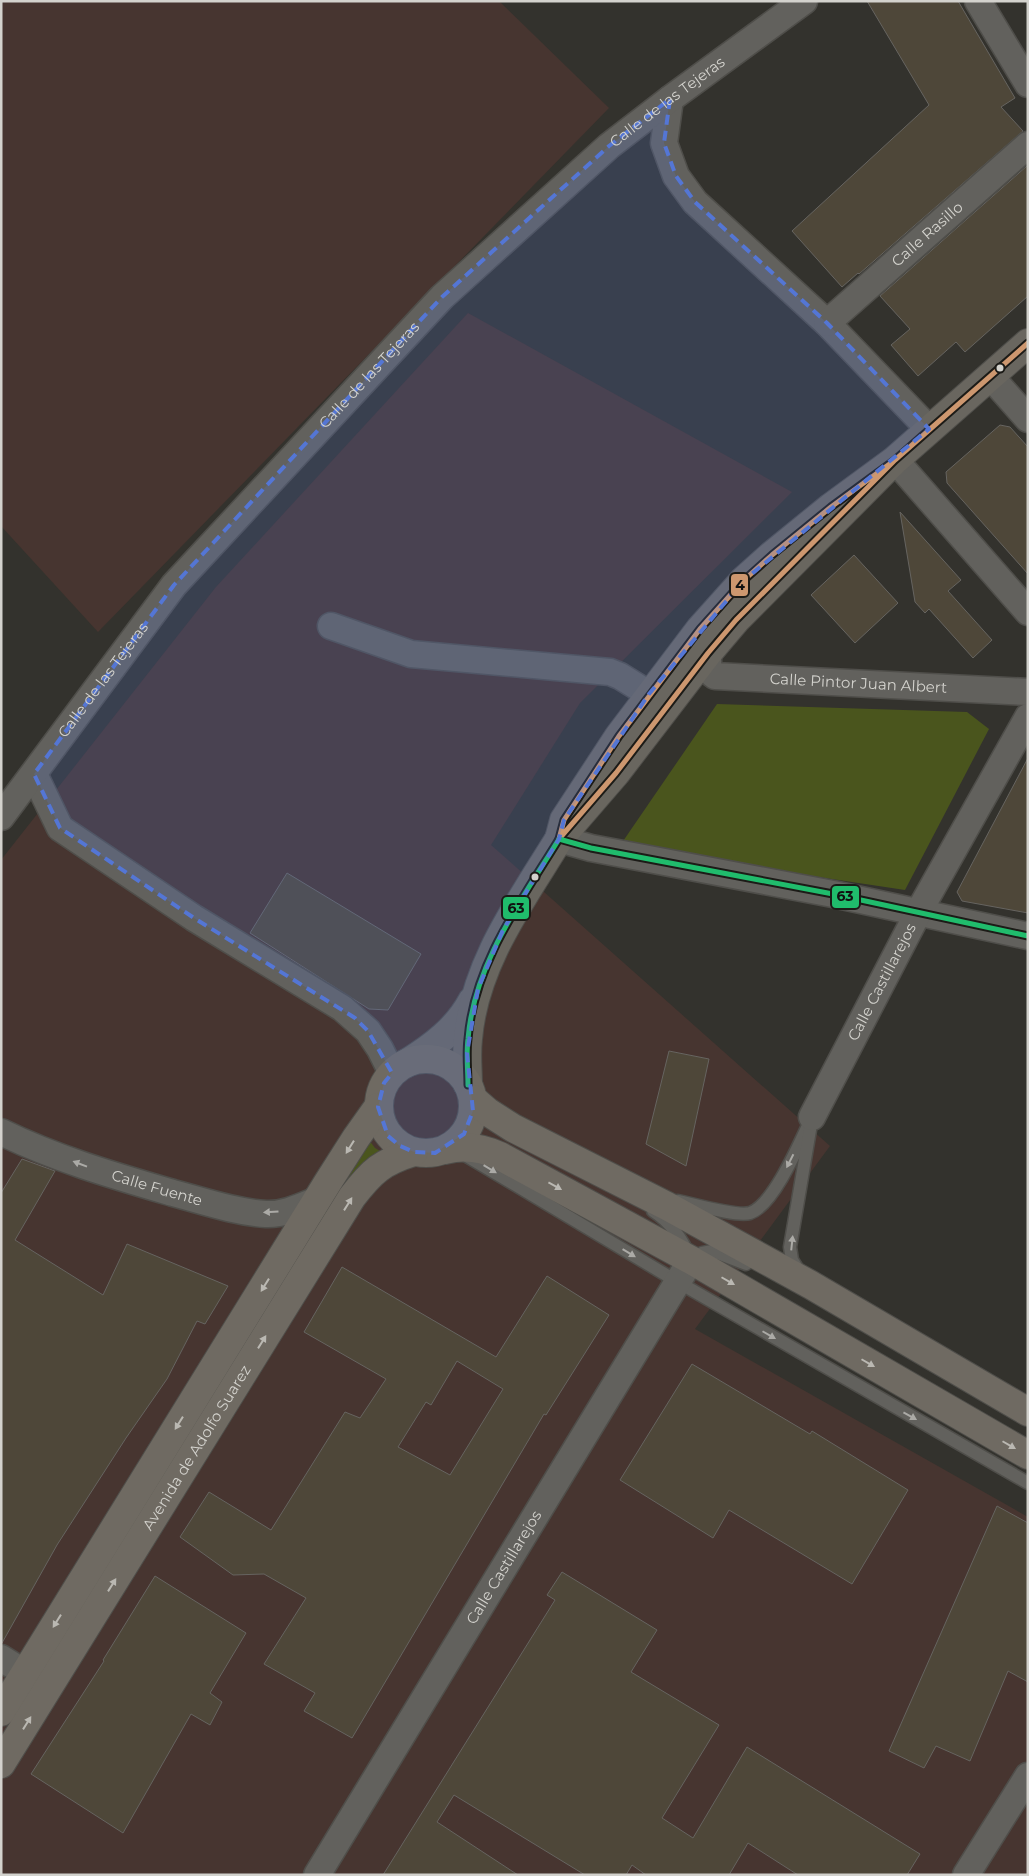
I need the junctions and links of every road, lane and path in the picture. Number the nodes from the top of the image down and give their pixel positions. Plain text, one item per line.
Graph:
1 (804, 1) edge
2 (978, 1) edge
3 (1028, 84) edge
4 (670, 99) junction
5 (1028, 145) edge
6 (827, 323) junction
7 (1028, 343) edge
8 (990, 376) junction
9 (1028, 419) edge
10 (929, 429) junction
11 (895, 460) junction
12 (1028, 612) edge
13 (331, 626) dead end
14 (708, 653) junction
15 (1028, 692) edge
16 (649, 694) junction
17 (1028, 717) edge
18 (34, 774) junction
19 (1, 816) edge
20 (559, 839) junction
21 (918, 913) junction
22 (1028, 936) edge
23 (478, 988) junction
24 (400, 1068) junction
25 (471, 1092) junction
26 (378, 1107) junction
27 (812, 1117) junction
28 (513, 1128) junction
29 (1, 1132) edge
30 (445, 1150) junction
31 (414, 1152) junction
32 (642, 1194) junction
33 (317, 1200) junction
34 (684, 1271) junction
35 (811, 1284) junction
36 (1022, 1411) edge
37 (1028, 1456) edge
38 (1028, 1483) edge
39 (1, 1658) edge
40 (25, 1673) junction
41 (1, 1712) edge
42 (1, 1764) edge
43 (1028, 1776) edge
44 (317, 1875) edge
45 (966, 1875) edge

1 - 4 street, Calle de las Tejeras
2 - 3 street
4 - 6 street
4 - 18 street, Calle de las Tejeras
5 - 6 street, Calle Rasillo
6 - 10 street
7 - 8 main road
8 - 9 street
8 - 10 main road
10 - 11 main road
11 - 12 street
11 - 14 main road
11 - 16 main road
13 - 16 street
14 - 15 street, Calle Pintor Juan Albert
14 - 20 main road
16 - 20 main road
17 - 21 street, Calle Castillarejos
18 - 19 street, Calle de las Tejeras
18 - 24 street
20 - 21 street
20 - 23 main road
21 - 22 street
21 - 27 street, Calle Castillarejos
23 - 24 main road
23 - 25 main road
24 - 25 main road
24 - 26 main road
25 - 28 main road
25 - 30 main road
26 - 31 main road
26 -> 33 main road, Avenida de Adolfo Suarez
27 -> 32 lane
35 -> 27 lane
28 - 32 main road
28 - 34 lane
33 -> 29 street, Calle Fuente
30 - 31 main road
30 -> 34 main road
42 -> 31 main road, Avenida de Adolfo Suarez
32 - 35 main road
33 -> 40 main road, Avenida de Adolfo Suarez
34 - 36 lane
34 -> 37 main road
34 -> 38 lane
34 - 44 street, Calle Castillarejos
35 - 36 main road
39 - 40 street
40 - 41 main road, Avenida de Adolfo Suarez
43 - 45 street

